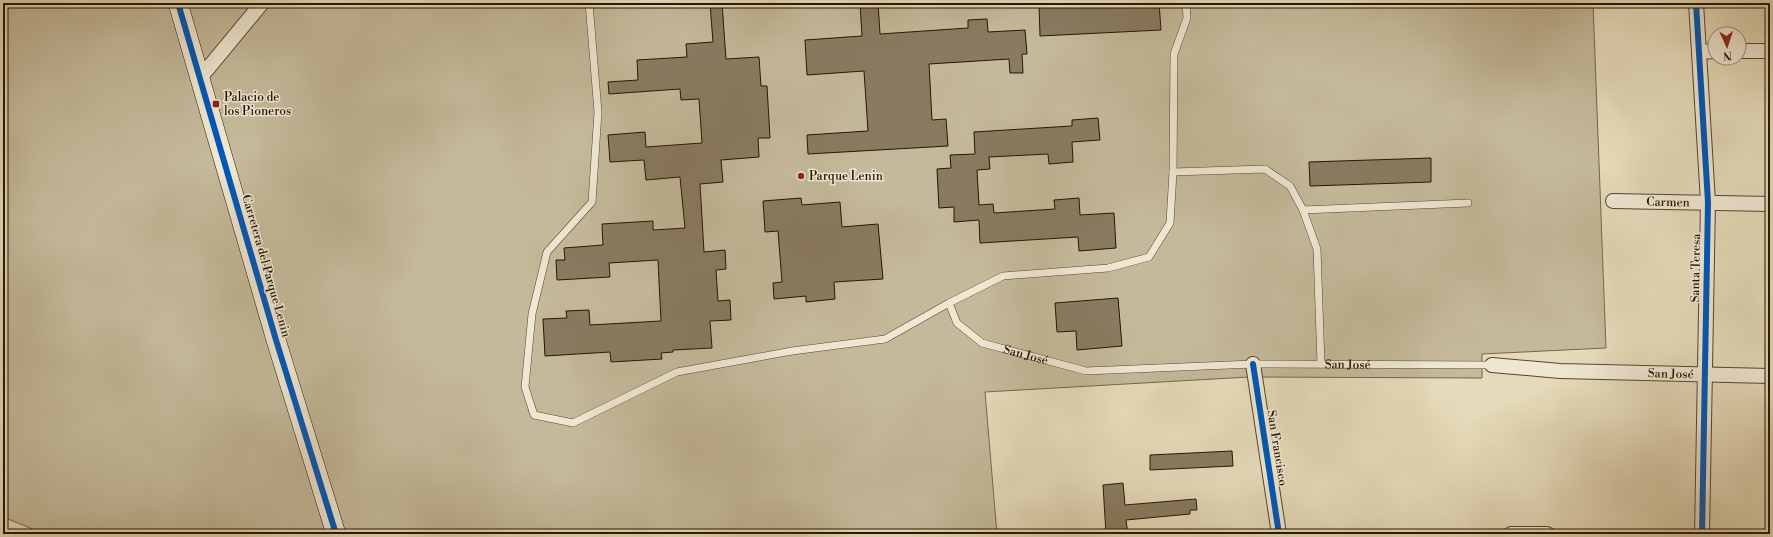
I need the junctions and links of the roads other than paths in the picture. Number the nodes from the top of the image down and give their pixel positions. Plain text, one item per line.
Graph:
1 (178, 3) edge
2 (262, 3) edge
3 (590, 3) edge
4 (1186, 3) edge
5 (1696, 3) edge
6 (1747, 51) edge
7 (1770, 51) edge
8 (1700, 52) junction
9 (1707, 52) edge
10 (200, 78) junction
11 (1173, 172) junction
12 (1613, 201) dead end
13 (1708, 202) junction
14 (1468, 203) dead end
15 (1770, 204) edge
16 (1303, 210) junction
17 (949, 303) junction
18 (1253, 364) junction
19 (1321, 364) junction
20 (1492, 364) joint
21 (1706, 375) junction
22 (1770, 376) edge
23 (336, 534) edge
24 (1279, 534) edge
25 (1511, 534) edge
26 (1546, 534) edge
27 (1702, 534) edge

1 - 10 street, Carretera del Parque Lenin
2 - 10 street
3 - 17 lane
4 - 11 lane
5 - 8 street, Santa Teresa
6 - 7 street
8 - 9 street
8 - 13 street, Santa Teresa
10 - 23 street, Carretera del Parque Lenin
11 - 16 lane
11 - 17 lane
12 - 13 street, Carmen
13 - 15 street, Carmen
13 - 21 street, Santa Teresa
14 - 16 lane
16 - 19 lane
17 - 18 lane, San José
18 - 19 lane, San José
18 - 24 street, San Francisco
19 - 20 lane, San José
20 - 21 street, San José
21 - 22 street, San José
21 - 27 street, Santa Teresa
25 - 26 street

